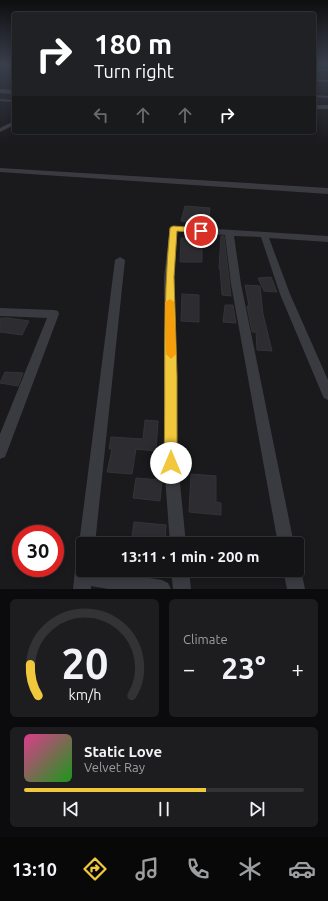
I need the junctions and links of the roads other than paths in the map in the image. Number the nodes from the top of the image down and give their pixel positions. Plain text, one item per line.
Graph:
1 (316, 96) edge
2 (328, 97) edge
3 (0, 100) edge
4 (12, 101) edge
5 (316, 107) edge
6 (328, 107) edge
7 (12, 124) edge
8 (0, 130) edge
9 (0, 170) edge
10 (328, 191) edge
11 (228, 233) junction
12 (264, 235) junction
13 (327, 241) edge
14 (120, 260) dead end
15 (0, 312) edge
16 (328, 394) edge
17 (3, 436) edge
18 (0, 452) edge
19 (88, 537) edge
20 (177, 537) edge
21 (285, 537) edge
22 (181, 577) edge
23 (293, 577) edge
24 (83, 578) edge
25 (162, 589) edge
26 (182, 589) edge
27 (296, 589) edge

1 - 2 street
3 - 4 street
5 - 6 street
7 - 8 street
9 - 10 street
11 - 12 street
11 - 20 street
11 - 21 street
12 - 13 street
12 - 16 street
14 - 19 street
15 - 17 street
17 - 18 street
22 - 26 street
23 - 27 street
24 - 25 street

